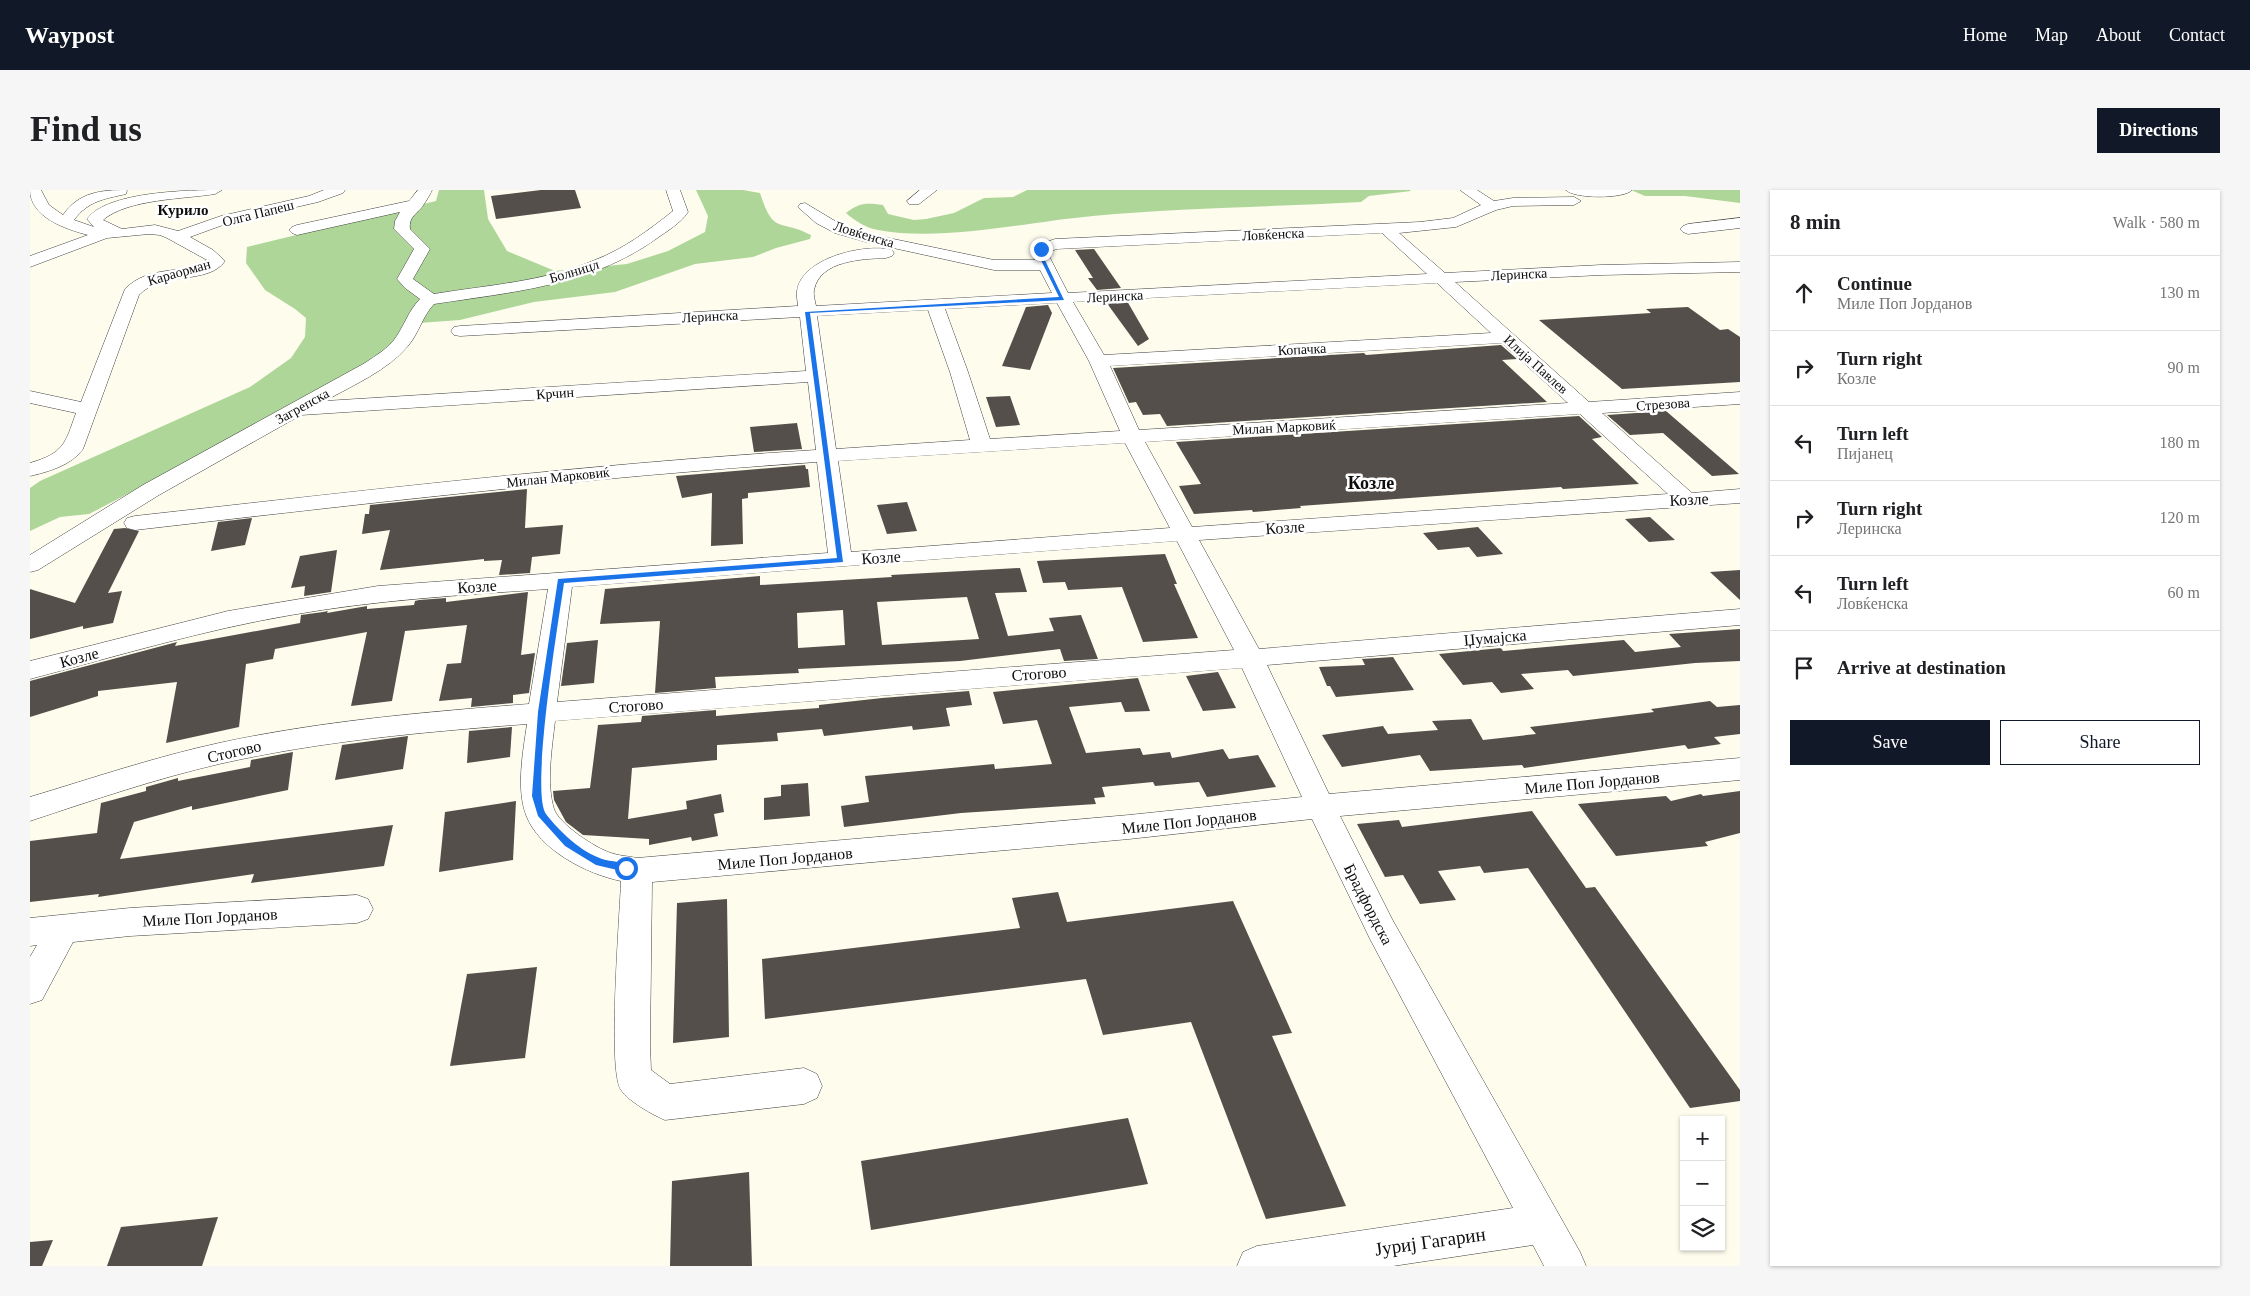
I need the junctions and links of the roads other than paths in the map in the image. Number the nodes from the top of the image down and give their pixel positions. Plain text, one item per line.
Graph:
1 (34, 190) edge
2 (129, 190) edge
3 (215, 190) edge
4 (338, 190) edge
5 (425, 190) edge
6 (673, 190) edge
7 (930, 190) edge
8 (1467, 190) edge
9 (1625, 190) edge
10 (1573, 195) edge
11 (914, 201) dead end
12 (417, 204) junction
13 (1498, 204) junction
14 (805, 207) dead end
15 (66, 221) junction
16 (1740, 223) edge
17 (1386, 229) junction
18 (297, 230) dead end
19 (1688, 230) dead end
20 (108, 234) junction
21 (178, 236) junction
22 (886, 253) dead end
23 (30, 262) edge
24 (1045, 265) junction
25 (1740, 267) edge
26 (1440, 278) junction
27 (419, 291) junction
28 (1063, 298) junction
29 (935, 306) junction
30 (807, 312) junction
31 (460, 331) dead end
32 (1507, 337) junction
33 (1098, 361) junction
34 (816, 376) junction
35 (30, 397) edge
36 (1740, 398) edge
37 (1586, 408) junction
38 (295, 409) junction
39 (89, 410) junction
40 (1132, 436) junction
41 (982, 446) junction
42 (828, 456) junction
43 (30, 470) edge
44 (1740, 496) edge
45 (1686, 499) junction
46 (135, 523) dead end
47 (1185, 535) junction
48 (840, 560) junction
49 (30, 565) edge
50 (561, 581) junction
51 (1740, 617) edge
52 (1251, 658) junction
53 (30, 670) edge
54 (542, 712) junction
55 (1740, 769) edge
56 (1321, 807) junction
57 (30, 809) edge
58 (637, 871) junction
59 (357, 909) dead end
60 (63, 929) junction
61 (30, 932) edge
62 (30, 989) edge
63 (804, 1086) dead end
64 (1542, 1224) junction
65 (1257, 1266) edge
66 (1566, 1266) edge

1 - 15 street, Караорман
2 - 15 street
3 - 20 street
4 - 21 street, Олга Папеш
5 - 12 street, Загрепска
6 - 27 street, Болницл
7 - 11 street
8 - 13 street
9 - 10 street
10 - 13 street
12 - 18 street
12 - 27 street, Загрепска
13 - 17 street, Ловќенска
14 - 24 street, Ловќенска
15 - 20 street, Караорман
16 - 19 street
17 - 24 street, Ловќенска
17 - 26 street, Илија Павлев
20 - 21 street, Караорман
20 - 23 street
21 - 39 street, Караорман
22 - 30 street
24 - 28 street
25 - 26 street, Леринска
26 - 28 street, Леринска
26 - 32 street, Илија Павлев
27 - 38 street, Загрепска
28 - 29 street, Леринска
28 - 33 street
29 - 30 street, Леринска
29 - 41 street
30 - 31 street, Леринска
30 - 34 street
32 - 33 street, Копачка
32 - 37 street, Илија Павлев
33 - 40 street
34 - 38 street, Крчин
34 - 42 street
35 - 39 street
36 - 37 street, Стрезова
37 - 40 street, Милан Марковиќ
37 - 45 street, Илија Павлев
38 - 49 street, Загрепска
39 - 43 street, Караорман
40 - 41 street, Милан Марковиќ
40 - 47 street
41 - 42 street, Милан Марковиќ
42 - 46 street, Милан Марковиќ
42 - 48 street
44 - 45 street, Козле
45 - 47 street, Козле
47 - 48 street, Козле
47 - 52 street, Брадфордска
48 - 50 street, Козле
50 - 53 street, Козле
50 - 54 street, Миле Поп Јорданов
51 - 52 street, Џумајска
52 - 54 street, Стогово
52 - 56 street, Брадфордска
54 - 57 street, Стогово
54 - 58 street, Миле Поп Јорданов
55 - 56 street, Миле Поп Јорданов
56 - 58 street, Миле Поп Јорданов
56 - 64 street, Брадфордска
58 - 63 street
59 - 60 street, Миле Поп Јорданов
60 - 61 street, Миле Поп Јорданов
60 - 62 street
64 - 65 street, Јуриј Гагарин
64 - 66 street, Брадфордска

